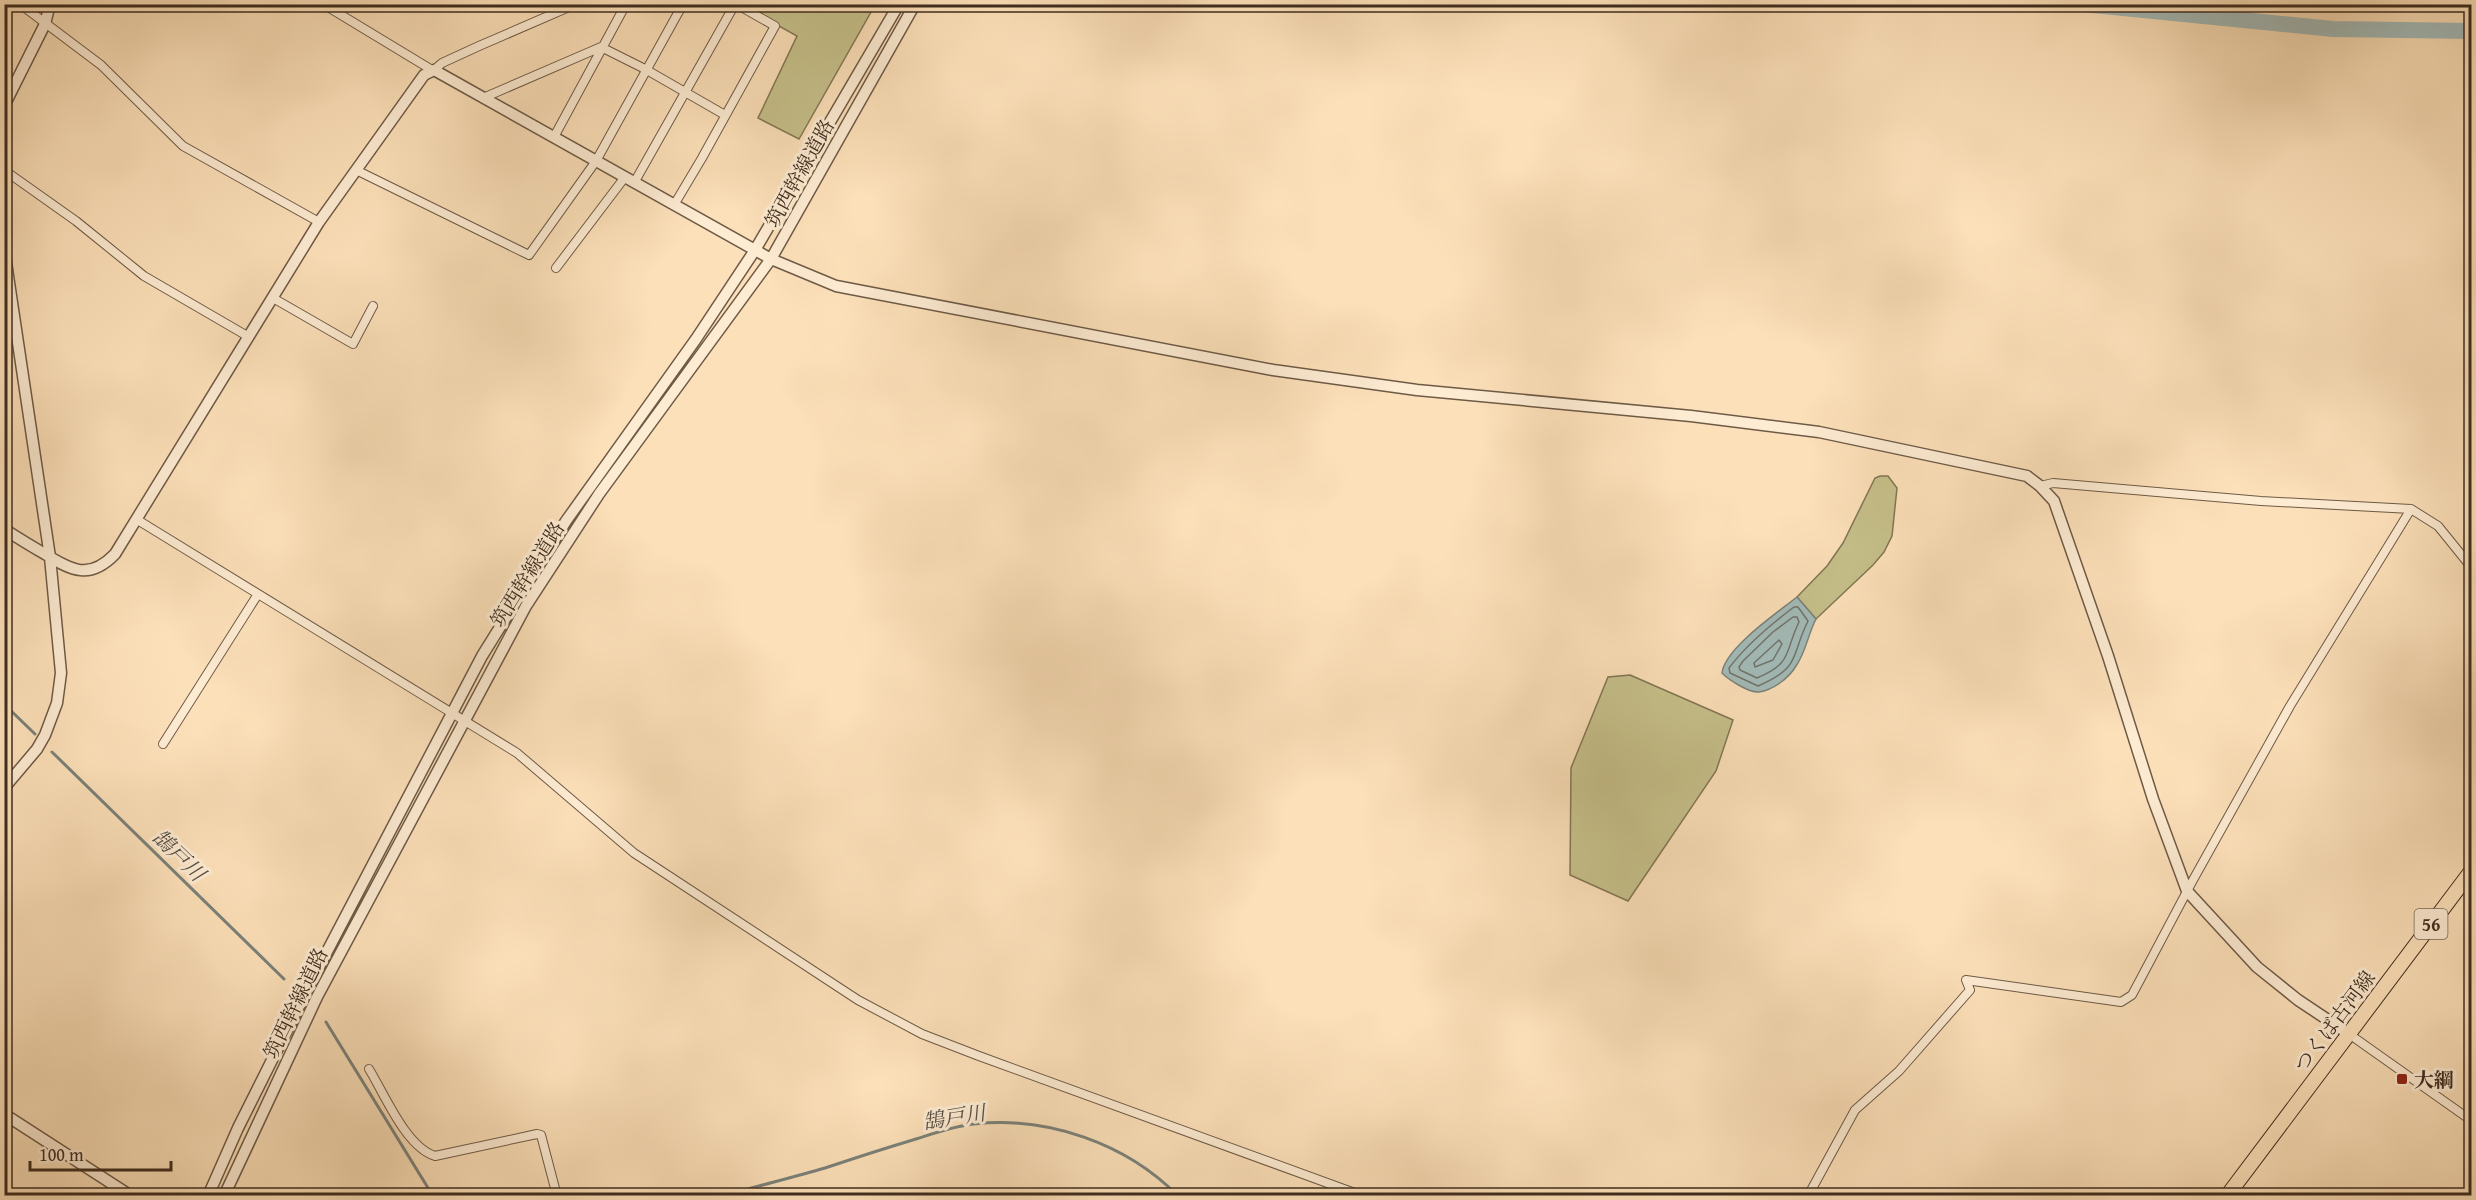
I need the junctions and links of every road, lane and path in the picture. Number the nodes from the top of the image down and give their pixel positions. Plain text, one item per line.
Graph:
1 (20, 4) edge
2 (51, 4) edge
3 (323, 4) edge
4 (576, 4) edge
5 (626, 4) edge
6 (683, 4) edge
7 (736, 4) edge
8 (899, 4) edge
9 (915, 4) edge
10 (45, 24) junction
11 (601, 47) junction
12 (645, 69) junction
13 (433, 70) junction
14 (684, 93) junction
15 (483, 98) junction
16 (4, 106) edge
17 (725, 115) junction
18 (554, 137) junction
19 (596, 161) junction
20 (4, 170) edge
21 (356, 170) junction
22 (630, 180) junction
23 (674, 205) junction
24 (319, 222) junction
25 (4, 249) edge
26 (755, 250) junction
27 (771, 259) junction
28 (556, 268) dead end
29 (273, 298) junction
30 (373, 306) dead end
31 (249, 337) junction
32 (2040, 486) junction
33 (2411, 509) junction
34 (136, 519) junction
35 (4, 529) edge
36 (50, 557) junction
37 (2472, 568) edge
38 (258, 594) junction
39 (451, 712) junction
40 (464, 720) junction
41 (164, 744) dead end
42 (4, 788) edge
43 (2472, 870) edge
44 (2187, 891) junction
45 (2349, 1034) junction
46 (369, 1069) dead end
47 (4, 1114) edge
48 (2472, 1121) edge
49 (1809, 1194) edge
50 (131, 1196) edge
51 (208, 1196) edge
52 (224, 1196) edge
53 (557, 1196) edge
54 (1363, 1196) edge
55 (1821, 1196) edge
56 (2226, 1196) edge

1 - 10 street
2 - 10 street
3 - 13 street
4 - 13 street
5 - 11 street
6 - 12 street
7 - 14 street
7 - 17 street
8 - 26 street, 筑西幹線道路
9 - 27 street, 筑西幹線道路
10 - 16 street
10 - 24 street
11 - 12 street
11 - 15 street
11 - 18 street
12 - 14 street
12 - 19 street
13 - 15 street
13 - 21 street
14 - 17 street
14 - 22 street
15 - 18 street
17 - 23 street
18 - 19 street
19 - 21 street
19 - 22 street
20 - 31 street
21 - 24 street
22 - 23 street
22 - 28 street
23 - 26 street
24 - 29 street
25 - 36 street
26 - 27 street
26 - 39 street, 筑西幹線道路
27 - 32 street
27 - 40 street, 筑西幹線道路
29 - 30 street
29 - 31 street
31 - 34 street
32 - 33 street
32 - 44 street
33 - 37 street
33 - 44 street
34 - 36 street
34 - 38 street
35 - 36 street
36 - 42 street
38 - 39 street
38 - 41 street
39 - 40 street
39 - 51 street, 筑西幹線道路
40 - 52 street, 筑西幹線道路
40 - 54 street
43 - 45 main road, つくば古河線 / 56
44 - 45 street
44 - 49 street
45 - 48 street
45 - 56 main road, つくば古河線 / 56
46 - 53 street
47 - 50 street
49 - 55 street

